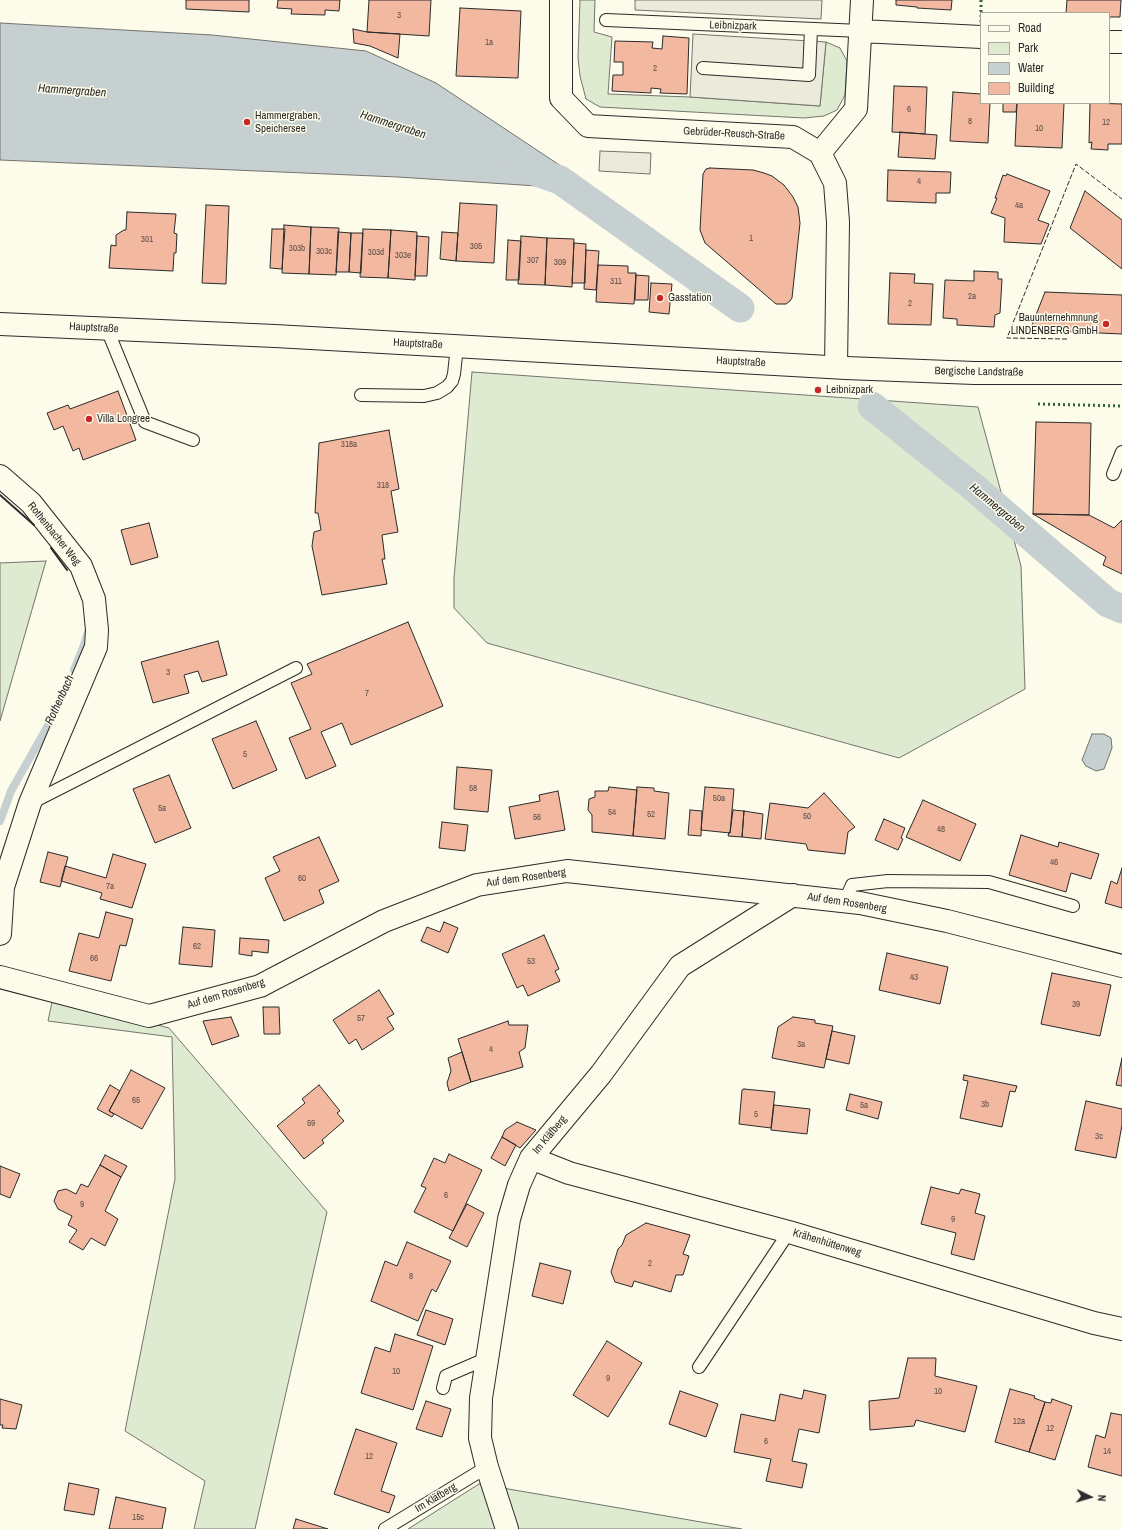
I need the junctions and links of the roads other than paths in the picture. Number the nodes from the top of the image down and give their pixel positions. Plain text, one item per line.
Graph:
1 (560, 0) edge
2 (862, 0) edge
3 (606, 20) dead end
4 (811, 29) junction
5 (860, 32) junction
6 (980, 37) edge
7 (1110, 42) edge
8 (1122, 42) edge
9 (703, 68) dead end
10 (820, 154) junction
11 (0, 324) edge
12 (107, 329) junction
13 (457, 346) junction
14 (836, 367) junction
15 (1122, 373) edge
16 (361, 395) dead end
17 (193, 440) dead end
18 (1122, 452) edge
19 (1113, 474) dead end
20 (0, 476) edge
21 (296, 668) dead end
22 (30, 803) junction
23 (793, 895) junction
24 (845, 901) junction
25 (1074, 906) dead end
26 (0, 934) edge
27 (1122, 966) edge
28 (0, 977) edge
29 (531, 1158) junction
30 (789, 1232) junction
31 (1122, 1329) edge
32 (488, 1358) junction
33 (699, 1367) dead end
34 (443, 1388) dead end
35 (487, 1467) junction
36 (385, 1529) edge
37 (507, 1529) edge

1 - 10 street, Gebrüder-Reusch-Straße
2 - 5 street
3 - 4 lane, Leibnizpark
4 - 5 lane, Leibnizpark
4 - 9 lane
5 - 6 street, Leibnizpark
5 - 10 street
7 - 8 street
10 - 14 street
11 - 12 street, Hauptstraße
12 - 13 street, Hauptstraße
12 - 17 lane
13 - 14 street, Hauptstraße
13 - 16 lane
14 - 15 street, Bergische Landstraße
18 - 19 lane
20 - 22 street, Rothenbacher Weg
21 - 22 lane
22 - 26 street, Rothenbacher Weg
23 - 24 street, Auf dem Rosenberg
23 - 28 street, Auf dem Rosenberg
23 - 29 street, Im Kläfberg
24 - 25 lane
24 - 27 street, Auf dem Rosenberg
29 - 30 street, Krähenhüttenweg
29 - 32 street, Im Kläfberg
30 - 31 street, Krähenhüttenweg
30 - 33 lane
32 - 34 lane
32 - 35 street, Im Kläfberg
35 - 36 lane, Im Kläfberg
35 - 37 street, Im Kläfberg

